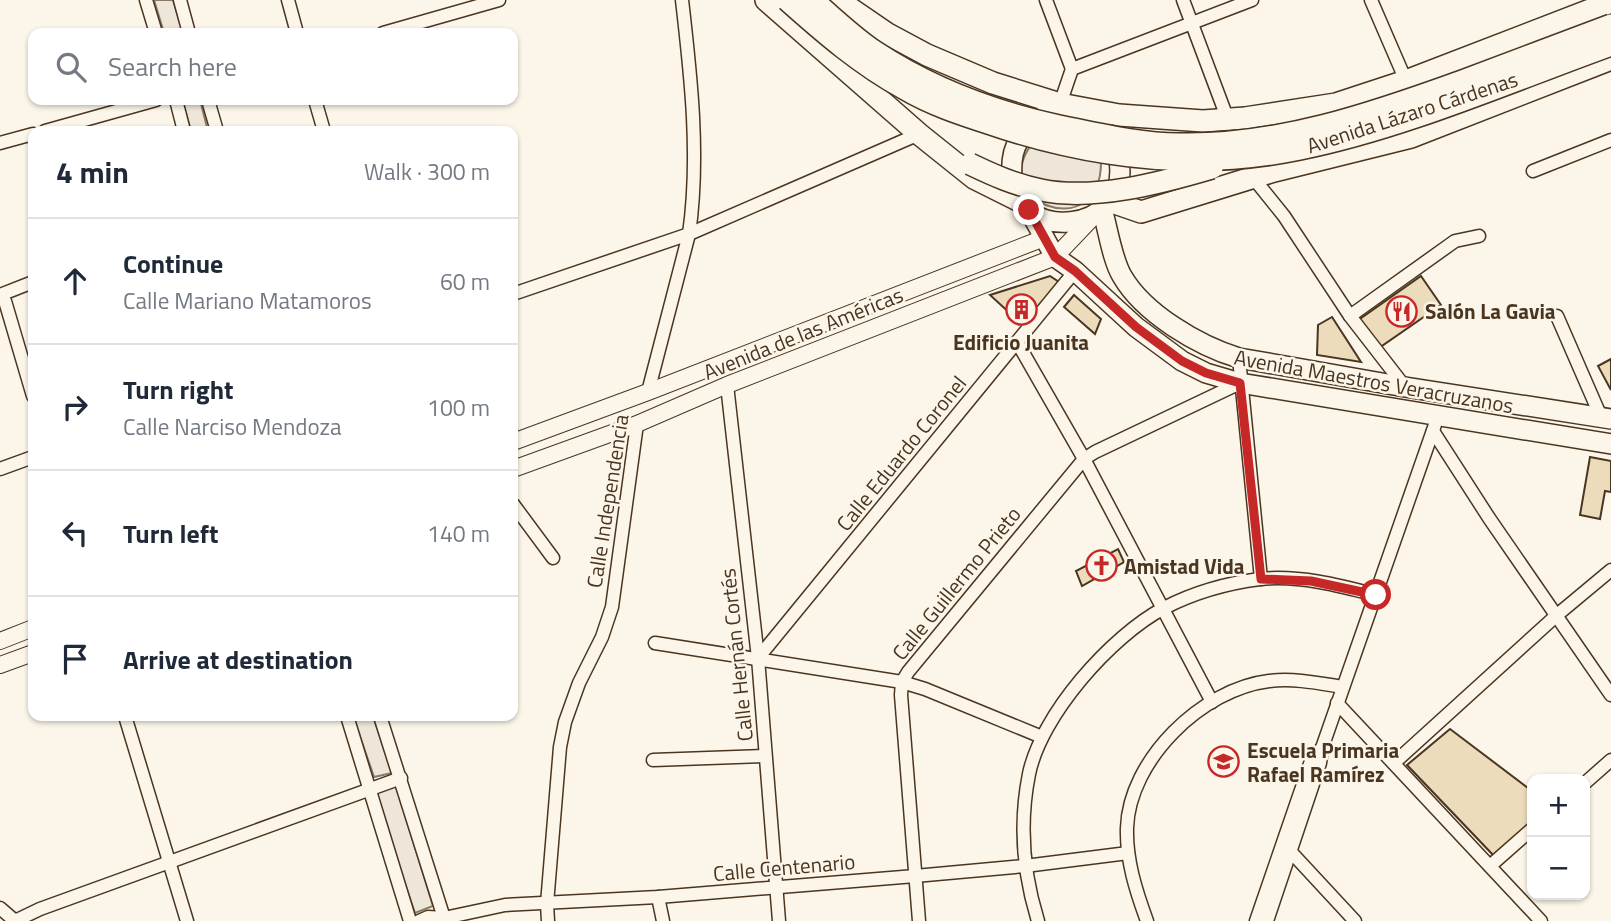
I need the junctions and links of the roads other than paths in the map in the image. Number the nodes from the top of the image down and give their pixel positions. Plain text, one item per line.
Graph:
1 (146, 0) edge
2 (180, 0) edge
3 (288, 0) edge
4 (499, 0) edge
5 (682, 0) edge
6 (766, 0) edge
7 (787, 0) edge
8 (813, 0) edge
9 (1046, 0) edge
10 (1184, 0) edge
11 (1252, 0) edge
12 (1371, 0) edge
13 (845, 1) edge
14 (1597, 4) edge
15 (1192, 23) junction
16 (1611, 25) edge
17 (154, 28) edge
18 (188, 28) edge
19 (296, 28) edge
20 (401, 28) edge
21 (1611, 45) edge
22 (816, 46) junction
23 (1611, 59) edge
24 (1072, 69) junction
25 (1406, 82) junction
26 (1060, 104) junction
27 (138, 105) edge
28 (177, 105) edge
29 (209, 105) edge
30 (316, 105) edge
31 (1237, 119) junction
32 (1203, 121) junction
33 (63, 126) edge
34 (183, 126) edge
35 (216, 126) edge
36 (323, 126) edge
37 (919, 134) junction
38 (28, 135) edge
39 (1611, 140) edge
40 (0, 143) edge
41 (1244, 158) junction
42 (1533, 171) dead end
43 (1264, 175) junction
44 (1200, 195) junction
45 (1025, 206) junction
46 (1102, 208) junction
47 (689, 234) junction
48 (1479, 236) dead end
49 (1044, 238) junction
50 (1055, 257) junction
51 (1075, 271) junction
52 (28, 285) edge
53 (28, 292) edge
54 (518, 292) edge
55 (2, 299) edge
56 (1350, 316) junction
57 (1557, 316) dead end
58 (1017, 342) junction
59 (1239, 358) junction
60 (28, 380) edge
61 (1240, 383) junction
62 (727, 385) junction
63 (1405, 387) junction
64 (648, 392) junction
65 (1606, 418) edge
66 (637, 424) junction
67 (1435, 424) junction
68 (518, 440) edge
69 (1611, 444) edge
70 (28, 459) edge
71 (1084, 459) junction
72 (518, 468) edge
73 (0, 469) edge
74 (518, 511) edge
75 (553, 558) dead end
76 (1611, 570) edge
77 (1261, 579) junction
78 (1376, 595) junction
79 (1162, 609) junction
80 (1557, 615) junction
81 (28, 630) edge
82 (0, 641) edge
83 (655, 643) dead end
84 (28, 655) edge
85 (758, 658) junction
86 (0, 665) edge
87 (902, 682) junction
88 (1343, 687) junction
89 (1611, 695) edge
90 (1212, 702) junction
91 (1337, 703) junction
92 (127, 721) edge
93 (348, 721) edge
94 (382, 721) edge
95 (1042, 737) junction
96 (1322, 748) junction
97 (765, 756) junction
98 (653, 760) dead end
99 (1611, 760) edge
100 (1394, 763) junction
101 (401, 778) junction
102 (1590, 779) edge
103 (369, 790) junction
104 (1527, 833) edge
105 (1292, 852) junction
106 (1128, 853) junction
107 (170, 862) junction
108 (1024, 866) junction
109 (1490, 866) junction
110 (915, 876) junction
111 (775, 886) junction
112 (659, 897) junction
113 (547, 904) junction
114 (0, 908) edge
115 (442, 919) edge
116 (15, 921) edge
117 (187, 921) edge
118 (410, 921) edge
119 (419, 921) edge
120 (548, 921) edge
121 (663, 921) edge
122 (779, 921) edge
123 (919, 921) edge
124 (1038, 921) edge
125 (1147, 921) edge
126 (1256, 921) edge
127 (1267, 921) edge
128 (1355, 921) edge
129 (1541, 921) edge

1 - 17 street
2 - 18 street
3 - 19 street
4 - 20 street
5 - 47 street, Calle Independencia
6 - 22 highway
7 - 41 highway, Avenida Lázaro Cárdenas, bridge
8 - 16 highway, Avenida Lázaro Cárdenas, bridge
9 - 24 street
10 - 15 street
11 - 15 street
12 - 25 street
13 - 26 highway
14 - 25 highway
15 - 24 street
15 - 31 street
21 - 41 highway, Avenida Lázaro Cárdenas, bridge
22 - 37 highway
22 - 41 highway, bridge
23 - 43 highway
24 - 26 street
25 - 31 highway
26 - 32 highway
26 - 45 main road
26 - 46 main road
27 - 33 street
28 - 34 street
29 - 35 street
30 - 36 street
31 - 32 highway
31 - 43 highway
32 - 43 street
32 - 44 highway
37 - 45 highway
37 - 47 street
38 - 40 street
39 - 42 street
43 - 44 highway
43 - 56 street
44 - 46 highway
45 - 46 main road
45 - 49 main road, Avenida Maestros Veracruzanos
46 - 50 main road, Avenida de las Américas
46 - 59 main road, Avenida Maestros Veracruzanos
47 - 54 street
47 - 64 street, Calle Independencia
48 - 56 street
49 - 50 main road, Avenida Maestros Veracruzanos
49 - 64 main road, Avenida de las Américas
50 - 51 main road, Avenida Maestros Veracruzanos
50 - 62 main road, Avenida de las Américas
51 - 58 street, Calle Eduardo Coronel
51 - 61 main road, Avenida Maestros Veracruzanos
52 - 55 street
53 - 55 street
55 - 60 street
56 - 63 street
57 - 65 street
58 - 71 street
58 - 85 street, Calle Eduardo Coronel
59 - 61 street
59 - 63 main road, Avenida Maestros Veracruzanos
61 - 67 main road, Avenida Maestros Veracruzanos
61 - 71 street, Calle Guillermo Prieto
61 - 77 street
62 - 66 main road, Avenida de las Américas
62 - 85 street, Calle Hernán Cortés
63 - 65 main road, Avenida Maestros Veracruzanos
64 - 66 main road, Calle Independencia
64 - 68 main road, Avenida de las Américas
66 - 72 main road, Avenida de las Américas
66 - 113 street, Calle Independencia
67 - 69 main road, Avenida Maestros Veracruzanos
67 - 78 street
67 - 80 street
70 - 73 street
71 - 79 street
71 - 87 street, Calle Guillermo Prieto
74 - 75 street
76 - 80 street
77 - 78 street
77 - 79 street
78 - 88 street
79 - 90 street
79 - 95 street
80 - 89 street
80 - 100 street
81 - 82 main road
83 - 85 street
84 - 86 main road
85 - 87 street
85 - 97 street, Calle Hernán Cortés
87 - 95 street
87 - 110 street, Calle Guillermo Prieto
88 - 90 street
88 - 91 street
90 - 106 street
91 - 96 street
91 - 100 street
92 - 107 street
93 - 103 street
94 - 101 street
95 - 108 street
96 - 105 street
96 - 126 street
97 - 98 street
97 - 111 street, Calle Hernán Cortés
99 - 102 street
100 - 109 street
101 - 103 street
101 - 115 street
103 - 107 street
103 - 118 street
104 - 109 street
105 - 127 street
105 - 128 street
106 - 108 street, Calle Centenario
106 - 125 street
107 - 116 street
107 - 117 street
108 - 110 street, Calle Centenario
108 - 124 street
109 - 129 street
110 - 111 street, Calle Centenario
110 - 123 street, Calle Guillermo Prieto
111 - 112 street, Calle Centenario
111 - 122 street, Calle Hernán Cortés
112 - 113 street, Calle Centenario
112 - 121 street
113 - 115 street, Calle Centenario
113 - 120 street, Calle Independencia
114 - 116 street
115 - 119 street, Calle Centenario

